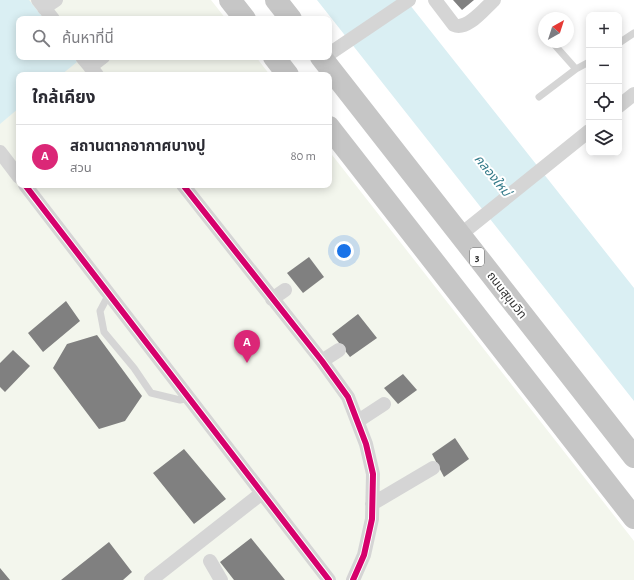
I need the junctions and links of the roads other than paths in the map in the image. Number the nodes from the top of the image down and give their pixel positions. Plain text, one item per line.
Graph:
1 (56, 0) edge
2 (230, 0) edge
3 (276, 0) edge
4 (408, 0) edge
5 (435, 0) edge
6 (494, 0) edge
7 (45, 9) edge
8 (243, 16) edge
9 (289, 16) edge
10 (634, 33) edge
11 (622, 41) edge
12 (557, 48) edge
13 (332, 51) edge
14 (99, 60) edge
15 (276, 60) edge
16 (326, 60) edge
17 (586, 64) edge
18 (90, 66) edge
19 (576, 69) junction
20 (286, 72) edge
21 (634, 94) edge
22 (539, 97) dead end
23 (622, 104) edge
24 (332, 131) edge
25 (586, 134) edge
26 (0, 152) edge
27 (16, 173) edge
28 (27, 188) edge
29 (185, 188) edge
30 (460, 235) junction
31 (285, 290) dead end
32 (109, 294) junction
33 (272, 299) junction
34 (339, 350) dead end
35 (322, 361) junction
36 (190, 398) junction
37 (384, 404) dead end
38 (358, 421) junction
39 (634, 457) edge
40 (433, 468) dead end
41 (262, 493) junction
42 (372, 504) junction
43 (634, 518) edge
44 (210, 561) dead end
45 (150, 580) edge
46 (221, 580) edge
47 (329, 580) edge
48 (353, 580) edge

1 - 7 street
2 - 8 highway
3 - 9 highway
4 - 13 street
5 - 6 street
10 - 11 lane
12 - 19 lane
14 - 18 street
15 - 20 highway
16 - 30 highway, ถนนสุขุมวิท / 3
17 - 19 lane
19 - 22 lane
21 - 23 street
24 - 43 highway
25 - 30 street
26 - 27 street
28 - 32 street
29 - 33 street
30 - 39 highway, ถนนสุขุมวิท / 3
31 - 33 street
32 - 36 street
32 - 36 lane
33 - 35 street
34 - 35 street
35 - 38 street
36 - 41 street
37 - 38 street
38 - 42 street
40 - 42 street
41 - 45 street
41 - 47 street
42 - 48 street
44 - 46 street

